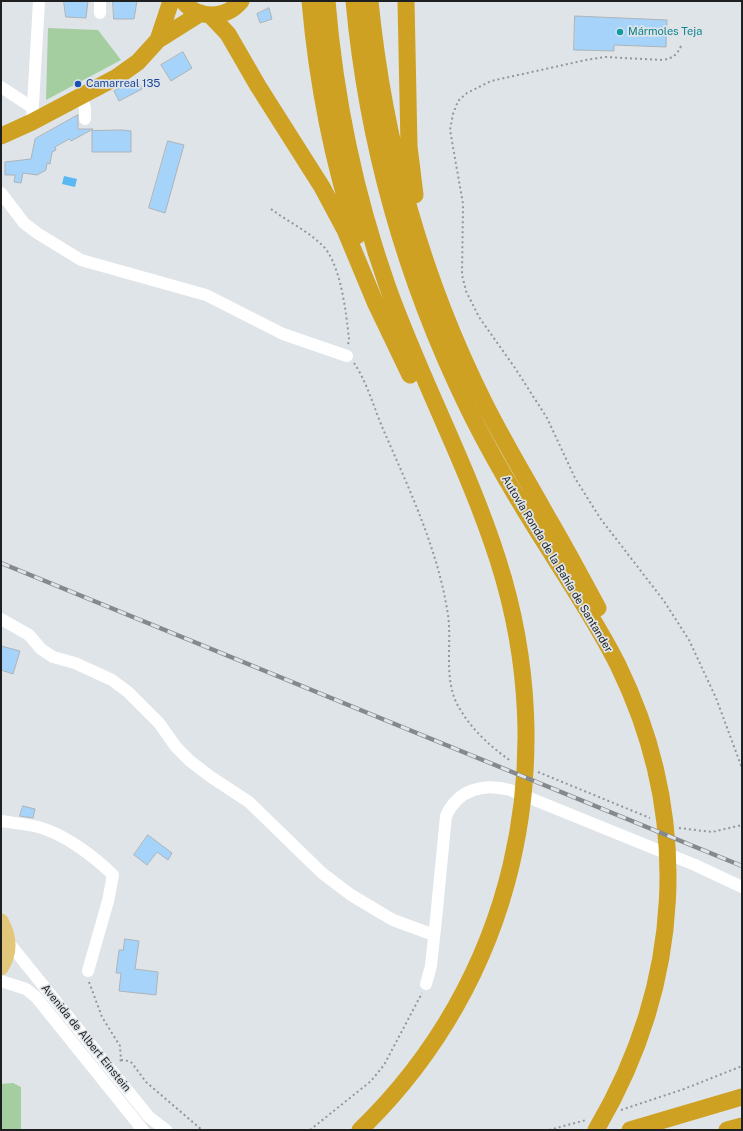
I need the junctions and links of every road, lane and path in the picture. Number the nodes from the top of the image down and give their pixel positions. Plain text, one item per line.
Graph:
1 (39, 1) edge
2 (171, 1) edge
3 (183, 1) edge
4 (242, 1) edge
5 (310, 1) edge
6 (327, 1) edge
7 (354, 1) edge
8 (370, 1) edge
9 (406, 1) edge
10 (205, 14) junction
11 (158, 40) junction
12 (681, 46) dead end
13 (1, 87) edge
14 (81, 96) junction
15 (32, 115) junction
16 (85, 119) dead end
17 (1, 136) edge
18 (1, 193) edge
19 (271, 209) dead end
20 (436, 290) junction
21 (400, 351) junction
22 (347, 356) junction
23 (506, 586) junction
24 (1, 619) edge
25 (512, 761) dead end
26 (655, 768) junction
27 (742, 768) edge
28 (531, 769) dead end
29 (652, 819) dead end
30 (1, 821) edge
31 (742, 825) edge
32 (675, 827) dead end
33 (742, 887) edge
34 (1, 922) edge
35 (434, 936) junction
36 (9, 943) junction
37 (1, 968) edge
38 (88, 971) joint
39 (1, 981) edge
40 (426, 984) joint
41 (121, 1060) junction
42 (742, 1066) edge
43 (110, 1068) junction
44 (742, 1097) edge
45 (615, 1112) dead end
46 (594, 1124) edge
47 (742, 1126) edge
48 (143, 1130) edge
49 (166, 1130) edge
50 (202, 1130) edge
51 (310, 1130) edge
52 (360, 1130) edge
53 (549, 1130) edge
54 (630, 1130) edge
55 (727, 1130) edge

1 - 15 street
2 - 11 highway
3 - 10 highway
4 - 10 highway
5 - 21 highway
6 - 23 highway
7 - 26 highway, Autovía Ronda de la Bahía de Santander
8 - 20 highway
9 - 20 highway
10 - 11 highway
10 - 21 highway
11 - 14 highway
12 - 27 path
13 - 15 street
14 - 15 highway
14 - 16 street
15 - 17 highway
18 - 22 street
19 - 22 path
20 - 26 highway
21 - 23 highway
22 - 25 path
23 - 52 highway
24 - 35 street
26 - 46 highway, Autovía Ronda de la Bahía de Santander
28 - 29 path
30 - 38 street
31 - 32 path
33 - 35 street
34 - 36 main road
35 - 40 street
36 - 37 main road
36 - 43 street, Avenida de Albert Einstein
38 - 41 path
39 - 48 street, Avenida de Albert Einstein
40 - 51 path
41 - 43 path
41 - 50 path
42 - 45 path
43 - 49 street, Avenida de Albert Einstein
44 - 54 highway
46 - 53 path
47 - 55 highway

